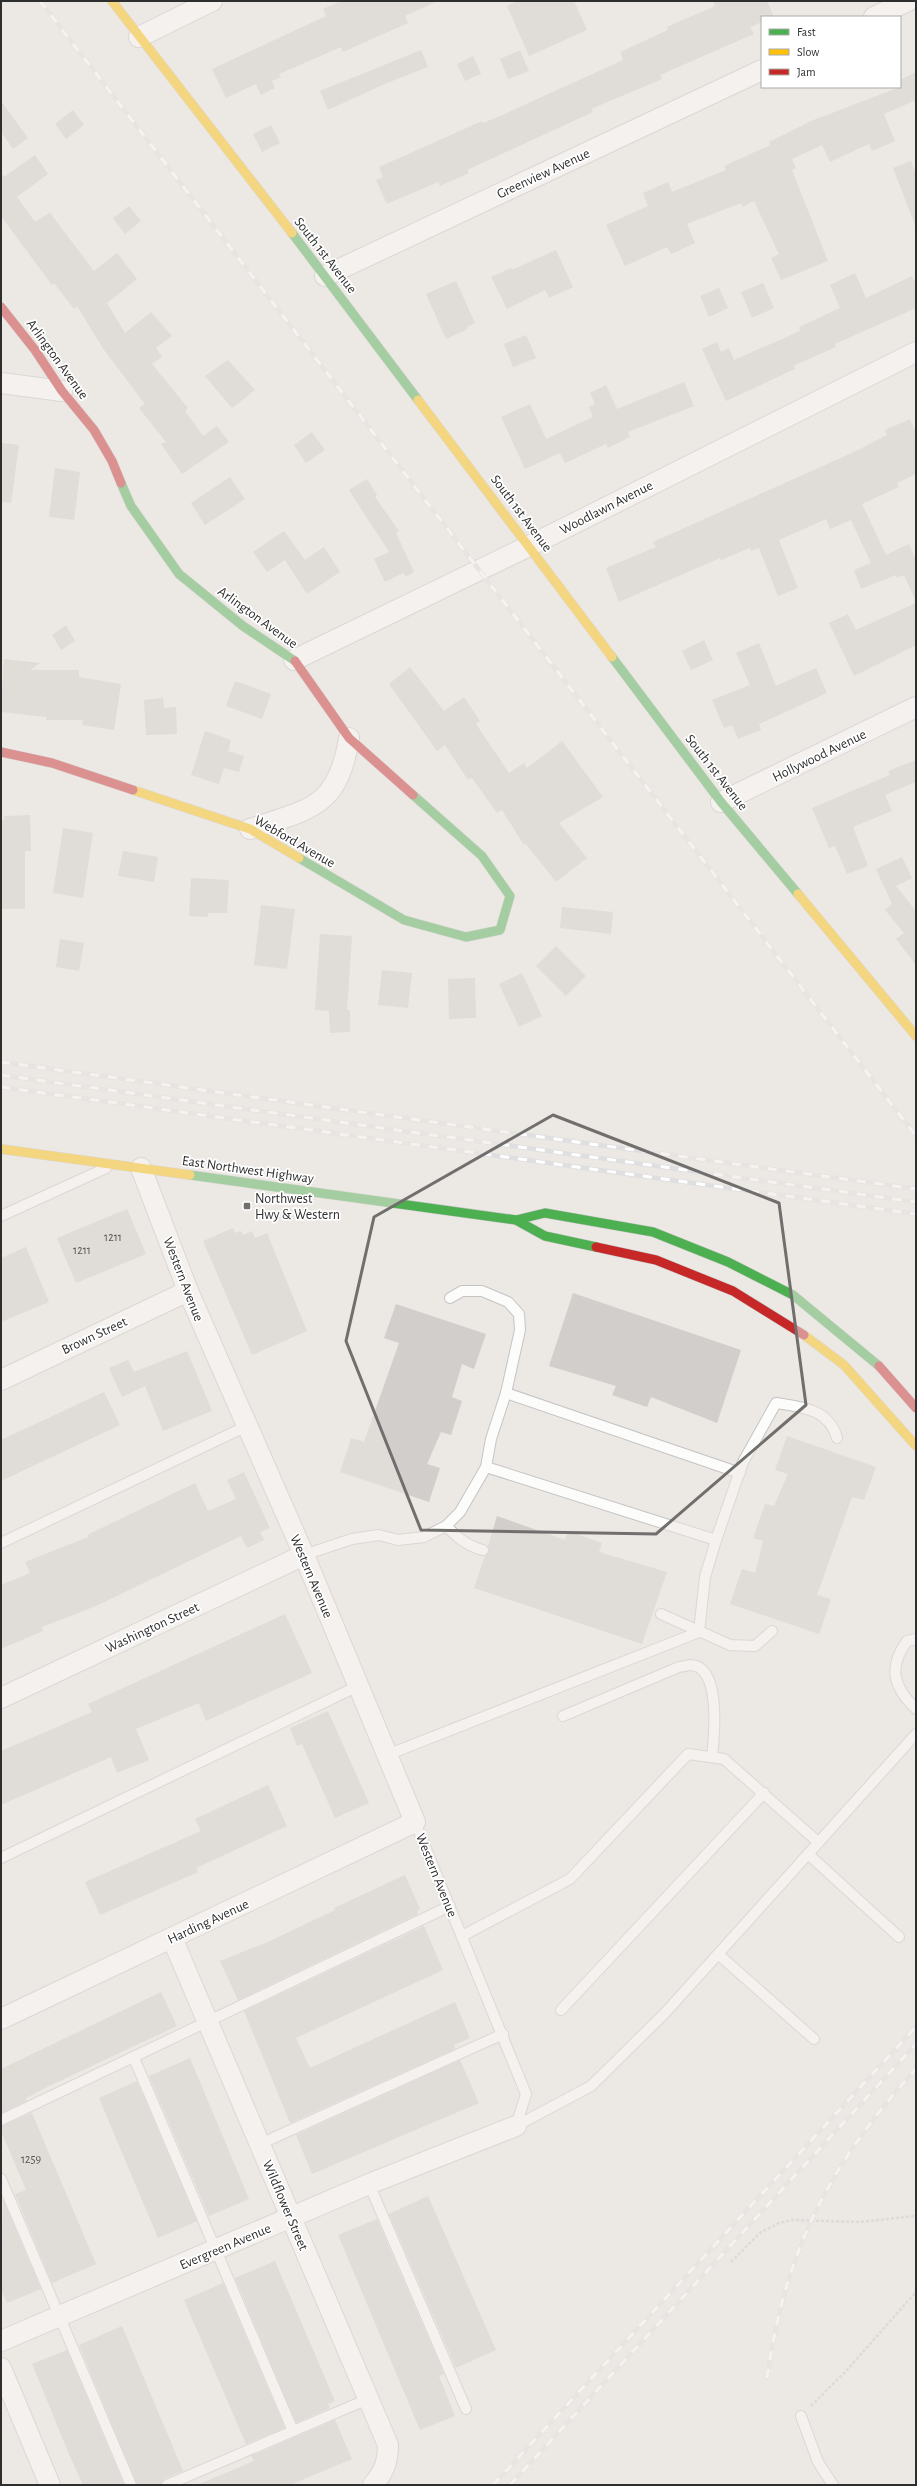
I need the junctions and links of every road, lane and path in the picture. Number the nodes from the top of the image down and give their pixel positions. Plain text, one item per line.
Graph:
1 (112, 1) edge
2 (211, 1) edge
3 (908, 1) edge
4 (876, 16) edge
5 (139, 37) junction
6 (761, 70) edge
7 (325, 276) junction
8 (1, 308) edge
9 (916, 352) edge
10 (1, 384) edge
11 (62, 391) junction
12 (529, 546) junction
13 (294, 660) junction
14 (916, 707) edge
15 (349, 738) junction
16 (1, 752) edge
17 (721, 802) junction
18 (250, 829) junction
19 (500, 930) joint
20 (916, 1036) edge
21 (1, 1149) edge
22 (114, 1164) junction
23 (141, 1168) junction
24 (1, 1216) edge
25 (516, 1220) junction
26 (188, 1291) junction
27 (450, 1298) dead end
28 (1, 1380) edge
29 (506, 1394) junction
30 (916, 1408) edge
31 (247, 1426) junction
32 (837, 1438) dead end
33 (916, 1446) edge
34 (486, 1467) junction
35 (740, 1473) junction
36 (446, 1526) junction
37 (716, 1540) junction
38 (1, 1543) edge
39 (483, 1550) dead end
40 (304, 1556) junction
41 (661, 1614) dead end
42 (772, 1631) dead end
43 (699, 1632) junction
44 (916, 1639) edge
45 (358, 1686) junction
46 (1, 1698) edge
47 (916, 1709) edge
48 (563, 1716) dead end
49 (916, 1734) edge
50 (387, 1755) junction
51 (712, 1757) junction
52 (764, 1793) junction
53 (415, 1822) junction
54 (818, 1842) junction
55 (808, 1854) junction
56 (1, 1858) edge
57 (450, 1906) junction
58 (462, 1936) junction
59 (899, 1937) dead end
60 (172, 1938) junction
61 (718, 1954) junction
62 (561, 2010) dead end
63 (1, 2019) edge
64 (209, 2022) junction
65 (503, 2034) junction
66 (814, 2039) dead end
67 (134, 2058) junction
68 (1, 2120) edge
69 (516, 2126) junction
70 (260, 2144) junction
71 (1, 2179) edge
72 (369, 2184) junction
73 (916, 2216) edge
74 (291, 2217) junction
75 (216, 2249) junction
76 (731, 2262) dead end
77 (916, 2292) edge
78 (60, 2316) junction
79 (1, 2341) edge
80 (1, 2368) edge
81 (368, 2399) junction
82 (466, 2409) dead end
83 (802, 2416) joint
84 (293, 2431) junction
85 (378, 2479) edge
86 (49, 2484) edge
87 (132, 2485) edge
88 (167, 2485) edge
89 (833, 2485) edge

1 - 5 street, South 1st Avenue
2 - 5 street
3 - 4 street
5 - 7 street, South 1st Avenue
6 - 7 street, Greenview Avenue
7 - 12 street, South 1st Avenue
8 - 11 street, Arlington Avenue
9 - 12 street, Woodlawn Avenue
10 - 11 street
11 - 13 street, Arlington Avenue
12 - 13 street, Woodlawn Avenue
12 - 17 street, South 1st Avenue
13 - 15 street, Arlington Avenue
14 - 17 street, Hollywood Avenue
15 - 18 street
15 - 19 street, Arlington Avenue
16 - 18 street, Webford Avenue
17 - 20 street, South 1st Avenue
18 - 19 street, Webford Avenue
21 - 22 street, East Northwest Highway
22 - 23 street, East Northwest Highway
22 - 24 lane
23 - 25 street, East Northwest Highway
23 - 26 street, Western Avenue
25 - 30 street, East Northwest Highway
25 - 33 street, East Northwest Highway
26 - 28 street, Brown Street
26 - 31 street, Western Avenue
27 - 29 lane
29 - 34 lane
29 - 35 lane
31 - 38 lane
31 - 40 street, Western Avenue
32 - 35 lane
34 - 36 lane
34 - 37 lane
35 - 37 lane
36 - 39 lane
36 - 40 lane
37 - 43 lane
40 - 45 street, Western Avenue
40 - 46 street, Washington Street
41 - 43 lane
42 - 43 lane
43 - 50 lane
44 - 47 lane
45 - 50 street, Western Avenue
45 - 56 lane
48 - 51 lane
49 - 54 lane
50 - 53 street, Western Avenue
51 - 52 lane
51 - 58 lane
52 - 54 lane
52 - 62 lane
53 - 57 lane, Western Avenue
53 - 60 street, Harding Avenue
54 - 55 lane
55 - 59 lane
55 - 61 lane
57 - 58 lane, Western Avenue
57 - 64 lane
58 - 65 lane, Western Avenue
60 - 63 street, Harding Avenue
60 - 64 street, Wildflower Street
61 - 66 lane
61 - 69 lane
64 - 67 lane
64 - 70 street, Wildflower Street
65 - 69 lane, Western Avenue
65 - 70 lane
67 - 68 lane
67 - 75 lane
69 - 72 street, Evergreen Avenue
70 - 74 street, Wildflower Street
71 - 78 lane
72 - 74 street, Evergreen Avenue
72 - 82 lane
73 - 76 path
74 - 75 street, Evergreen Avenue
74 - 81 street, Wildflower Street
75 - 78 street, Evergreen Avenue
75 - 84 lane
77 - 83 path
78 - 79 street, Evergreen Avenue
78 - 87 lane
80 - 86 street
81 - 84 lane
81 - 85 street, Wildflower Street
83 - 89 lane
84 - 88 lane

